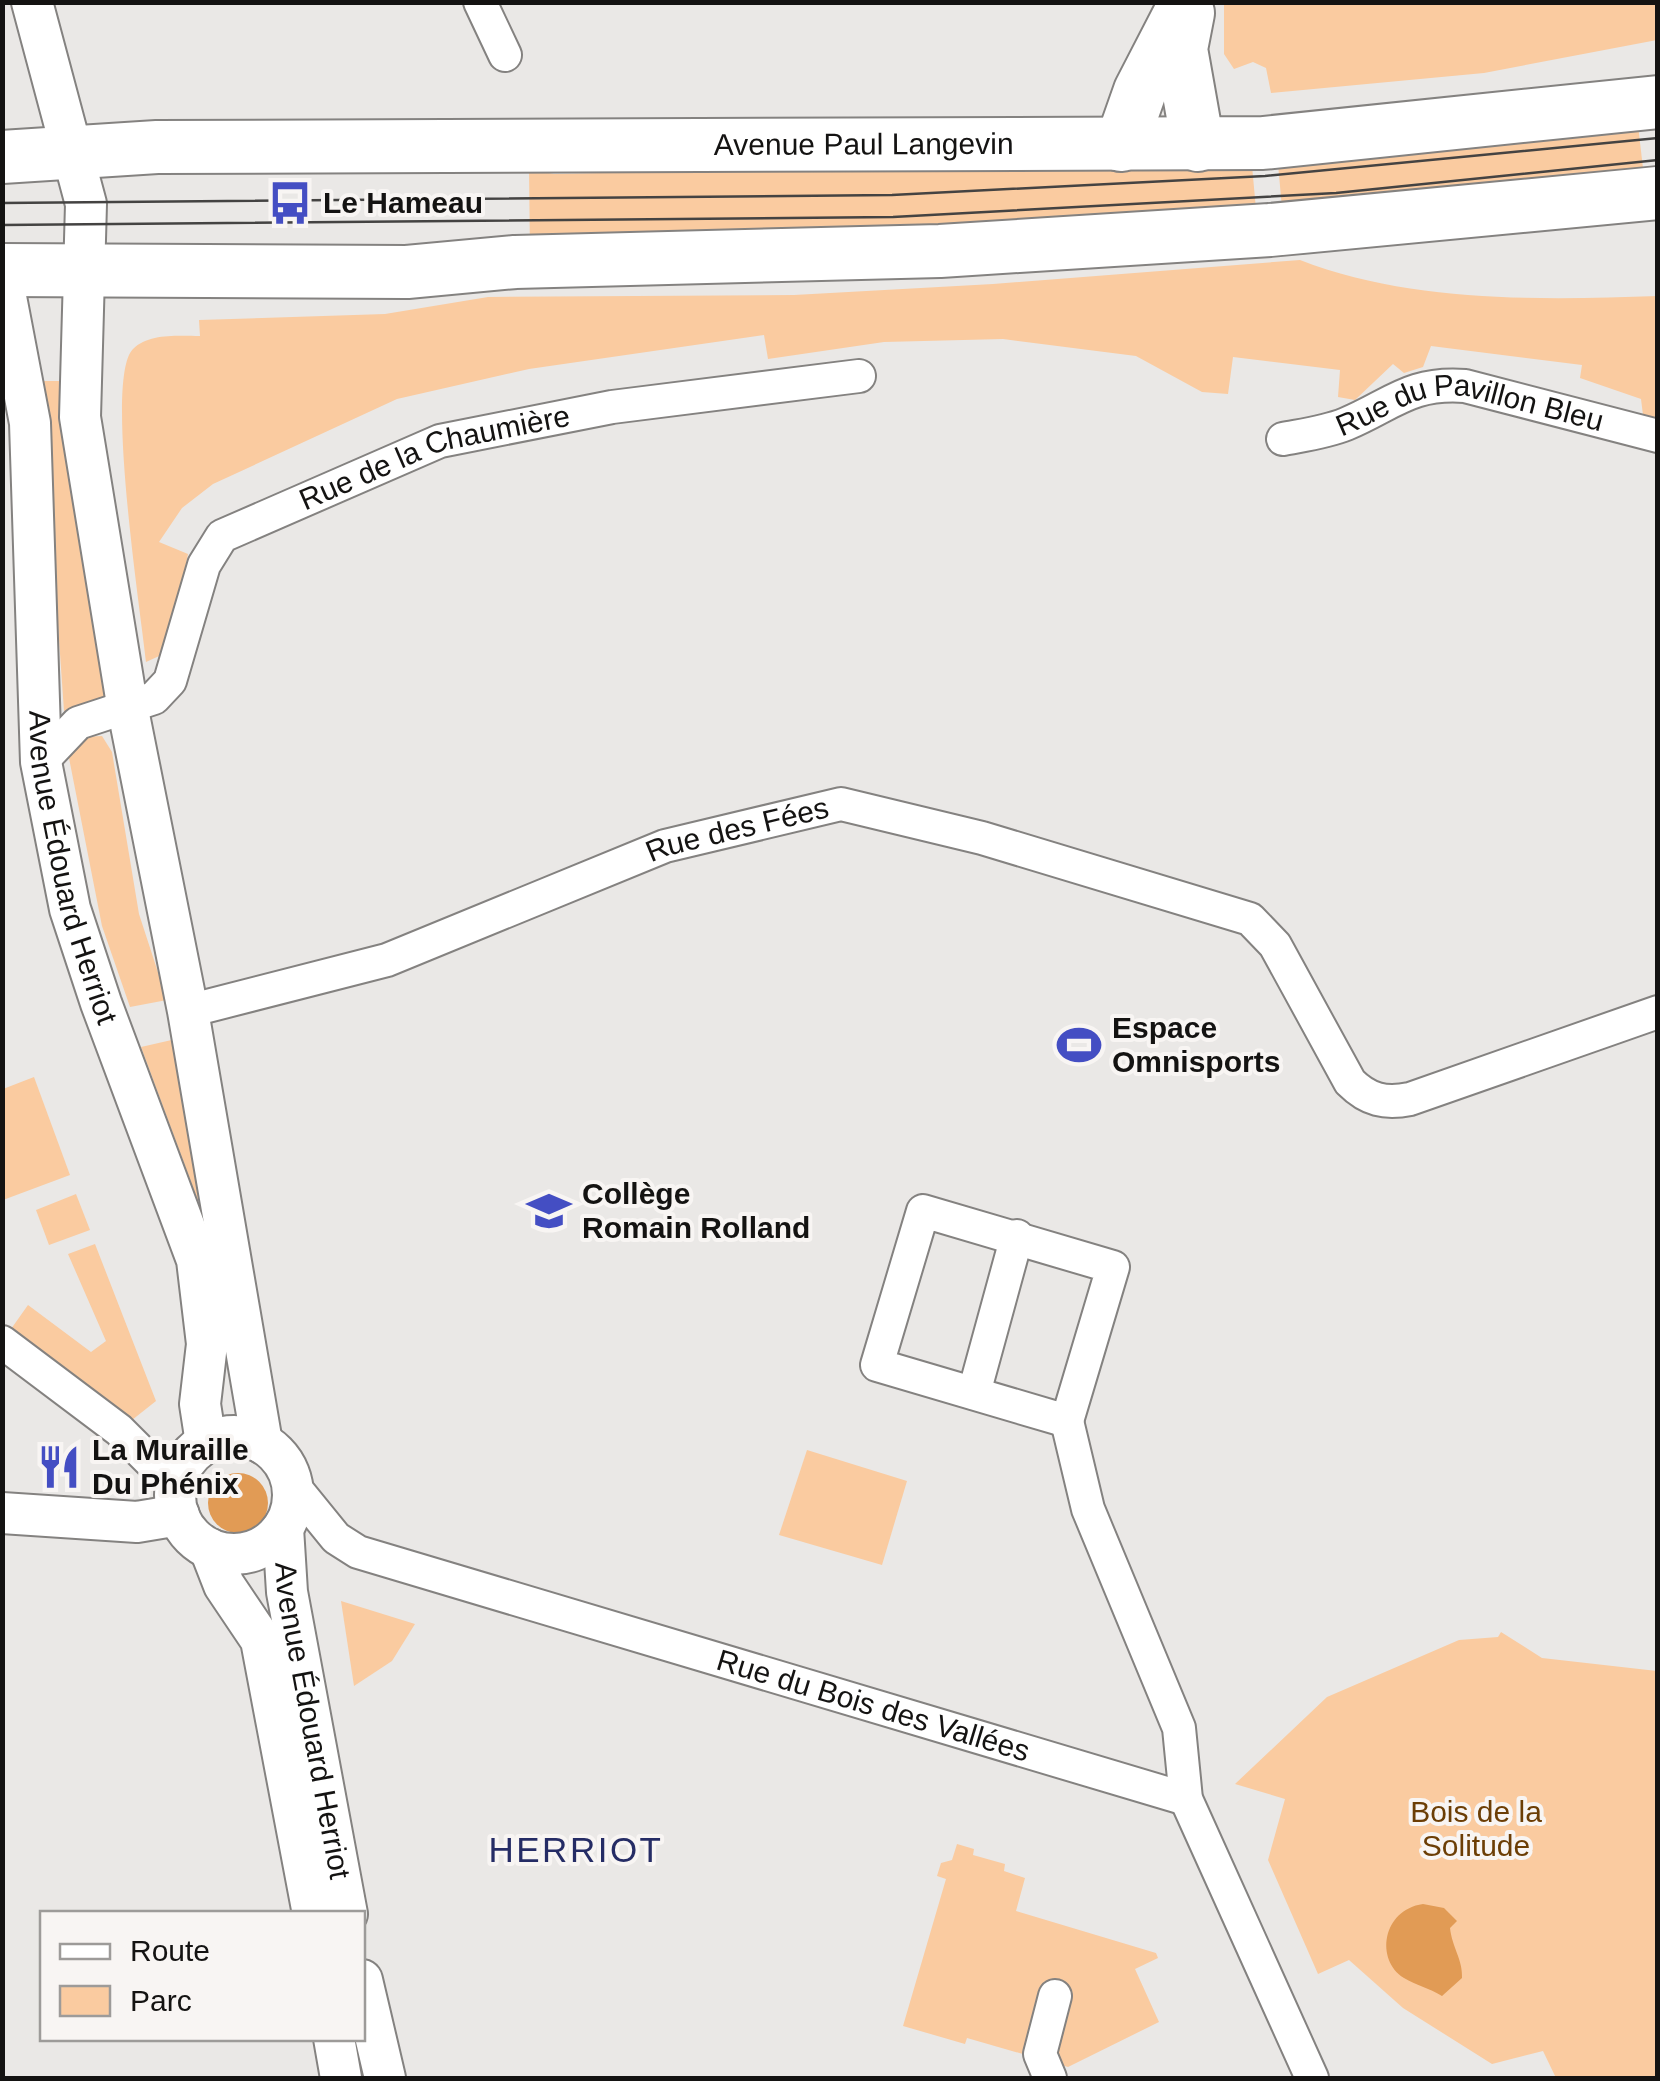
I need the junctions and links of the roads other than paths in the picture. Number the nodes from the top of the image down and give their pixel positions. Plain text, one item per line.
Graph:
1 (32, 2) edge
2 (480, 2) edge
3 (1188, 2) edge
4 (504, 55) dead end
5 (1658, 102) edge
6 (1198, 144) junction
7 (1121, 146) junction
8 (70, 155) junction
9 (2, 157) edge
10 (1658, 193) edge
11 (82, 272) junction
12 (2, 273) edge
13 (859, 376) dead end
14 (1658, 436) edge
15 (1284, 439) dead end
16 (128, 710) junction
17 (40, 762) junction
18 (188, 1011) junction
19 (1658, 1012) edge
20 (1017, 1236) junction
21 (2, 1342) edge
22 (974, 1393) junction
23 (1067, 1421) junction
24 (206, 1443) junction
25 (262, 1443) junction
26 (292, 1486) junction
27 (177, 1501) junction
28 (2, 1513) edge
29 (283, 1528) junction
30 (210, 1548) junction
31 (1186, 1799) junction
32 (322, 1910) edge
33 (365, 1993) edge
34 (1054, 1996) dead end
35 (335, 2041) edge
36 (352, 2041) edge
37 (342, 2078) edge
38 (358, 2078) edge
39 (384, 2078) edge
40 (1050, 2078) edge
41 (1312, 2078) edge

1 - 8 street
2 - 4 street
3 - 6 main road
3 - 7 main road
5 - 6 main road, Avenue Paul Langevin
6 - 7 main road, Avenue Paul Langevin
7 - 8 main road, Avenue Paul Langevin
8 - 9 main road, Avenue Paul Langevin
8 - 11 street
10 - 11 main road
11 - 12 main road
11 - 16 street
12 - 17 street, Avenue Édouard Herriot
13 - 16 street, Rue de la Chaumière
14 - 15 street, Rue du Pavillon Bleu
16 - 17 street, Rue de la Chaumière
16 - 18 street
17 - 24 street, Avenue Édouard Herriot
18 - 19 street, Rue des Fées
18 - 25 street
20 - 22 street
20 - 22 street
20 - 23 street
21 - 27 street
22 - 23 street
23 - 31 street
24 - 25 street
24 - 27 street
25 - 26 street
26 - 29 street
26 - 31 street, Rue du Bois des Vallées
27 - 28 street
27 - 30 street
29 - 30 street
29 - 32 street, Avenue Édouard Herriot
30 - 32 street, Avenue Édouard Herriot
31 - 41 street
33 - 39 street
34 - 40 street
35 - 37 street
36 - 38 street

